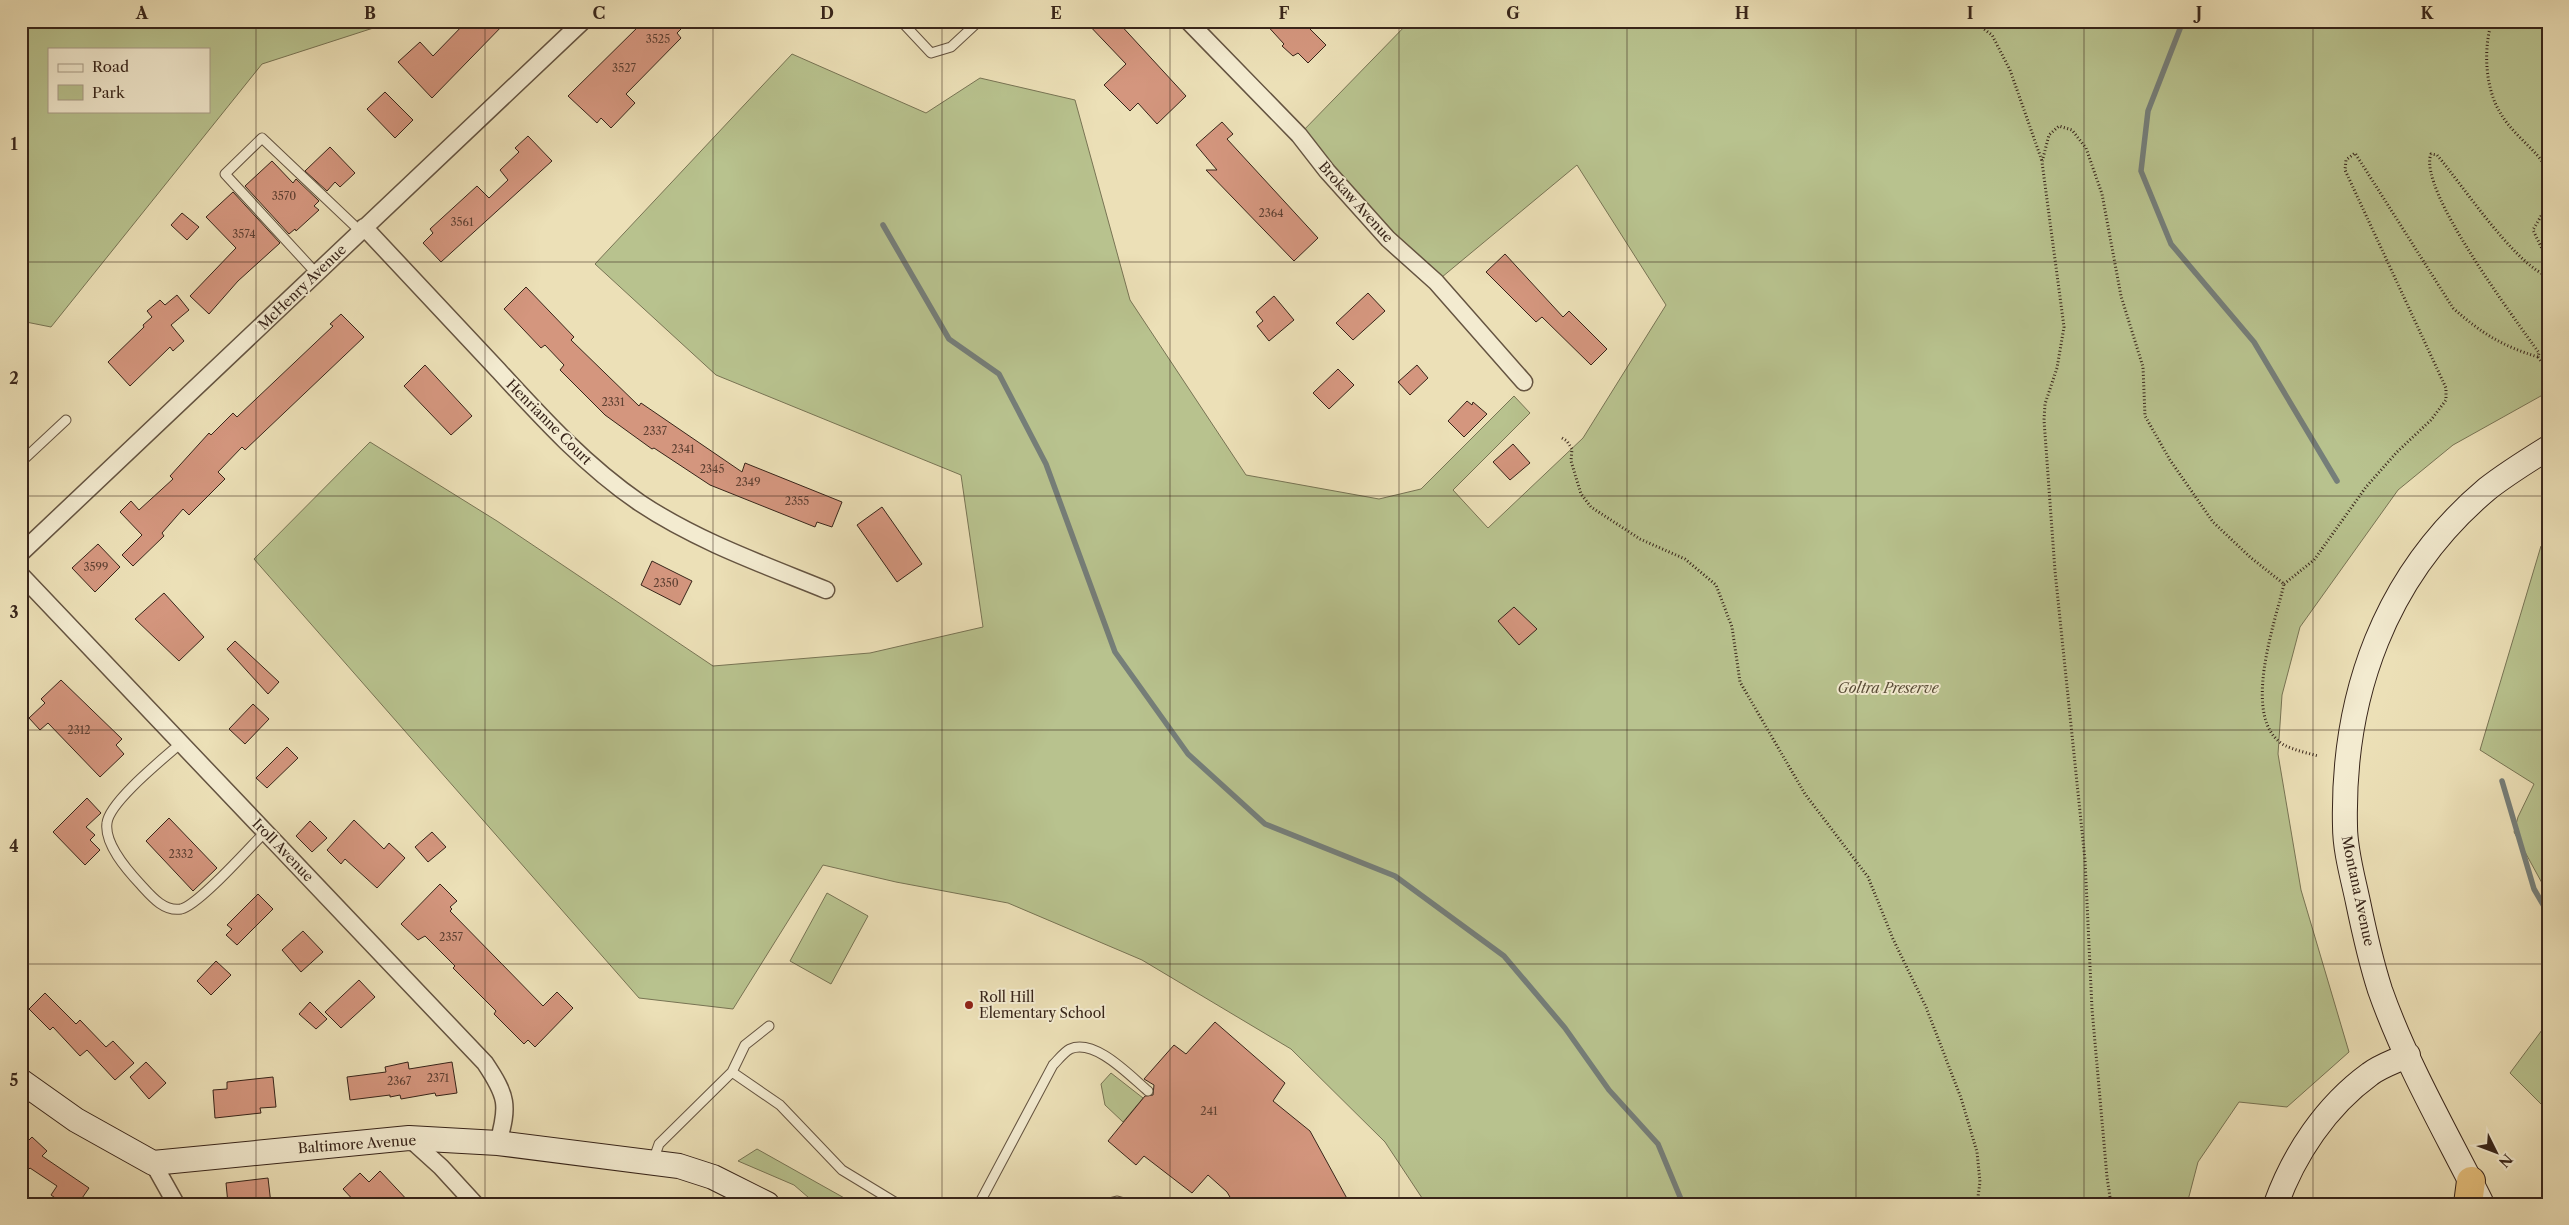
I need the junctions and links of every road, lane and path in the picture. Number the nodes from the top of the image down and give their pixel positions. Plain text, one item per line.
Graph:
1 (583, 21) edge
2 (901, 21) edge
3 (979, 21) edge
4 (1188, 21) edge
5 (1973, 21) edge
6 (2492, 21) edge
7 (2042, 162) junction
8 (2548, 170) edge
9 (2548, 204) edge
10 (362, 229) junction
11 (316, 273) junction
12 (2538, 357) junction
13 (2548, 371) edge
14 (1524, 382) dead end
15 (66, 420) dead end
16 (1562, 438) dead end
17 (2548, 448) edge
18 (21, 462) edge
19 (21, 553) edge
20 (21, 575) edge
21 (2284, 584) junction
22 (826, 590) dead end
23 (181, 742) junction
24 (2318, 756) dead end
25 (265, 832) junction
26 (769, 1026) dead end
27 (2408, 1055) junction
28 (732, 1072) junction
29 (21, 1081) edge
30 (1148, 1091) dead end
31 (409, 1138) junction
32 (498, 1143) junction
33 (153, 1163) junction
34 (652, 1163) junction
35 (2474, 1196) edge
36 (176, 1204) edge
37 (475, 1204) edge
38 (767, 1204) edge
39 (898, 1204) edge
40 (979, 1204) edge
41 (1105, 1204) edge
42 (1128, 1204) edge
43 (1977, 1204) edge
44 (2111, 1204) edge
45 (2276, 1204) edge

1 - 10 street, McHenry Avenue
2 - 3 lane
4 - 14 street, Brokaw Avenue
5 - 7 path
6 - 8 path
7 - 21 path
7 - 44 path
9 - 12 path
10 - 11 street, McHenry Avenue
10 - 11 lane
10 - 22 street, Henrianne Court
11 - 19 street, McHenry Avenue
12 - 13 path
12 - 21 path
15 - 18 lane
16 - 43 path
17 - 27 street, Montana Avenue
20 - 23 street, Iroll Avenue
21 - 24 path
23 - 25 street, Iroll Avenue
23 - 25 lane
25 - 32 street, Iroll Avenue
26 - 28 lane
27 - 35 street, Montana Avenue
27 - 45 street
28 - 34 lane
28 - 39 lane
29 - 33 street
30 - 40 lane
31 - 32 street, Baltimore Avenue
31 - 33 street, Baltimore Avenue
31 - 37 street
32 - 34 street, Baltimore Avenue
33 - 36 street
34 - 38 street, Baltimore Avenue
41 - 42 lane

